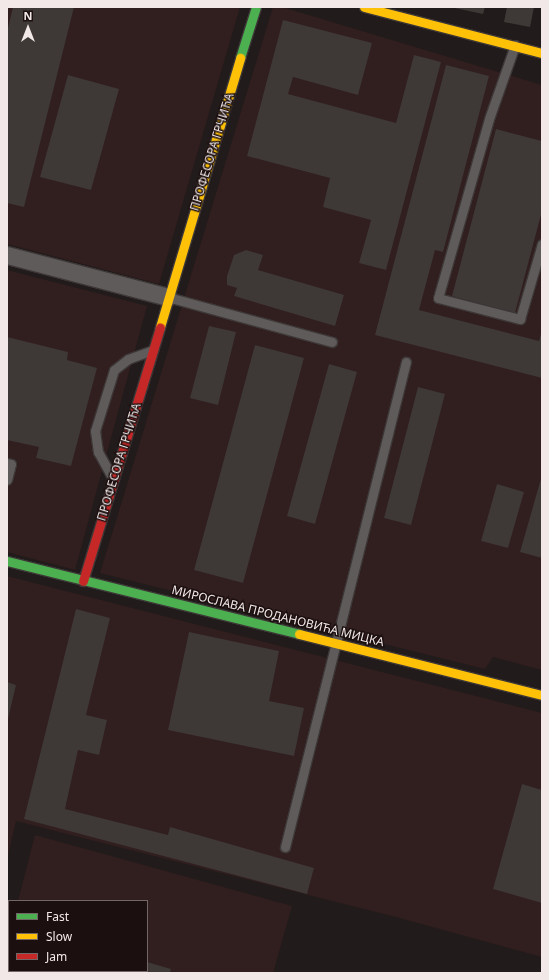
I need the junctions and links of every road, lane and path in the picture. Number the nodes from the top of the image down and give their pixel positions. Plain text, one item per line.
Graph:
1 (256, 7) edge
2 (364, 7) edge
3 (514, 46) junction
4 (542, 53) edge
5 (542, 244) edge
6 (7, 255) edge
7 (168, 297) junction
8 (332, 342) dead end
9 (152, 351) junction
10 (406, 362) dead end
11 (7, 463) edge
12 (7, 480) edge
13 (114, 480) junction
14 (7, 562) edge
15 (83, 581) junction
16 (334, 642) junction
17 (542, 695) edge
18 (285, 847) dead end

1 - 7 street, ПРОФЕСОРА ГРЧИЋА
2 - 3 street
3 - 4 street
3 - 5 lane
6 - 7 street
7 - 8 lane
7 - 9 street, ПРОФЕСОРА ГРЧИЋА
9 - 13 street, ПРОФЕСОРА ГРЧИЋА
9 - 13 lane
10 - 16 lane
11 - 12 lane
13 - 15 street, ПРОФЕСОРА ГРЧИЋА
14 - 15 street, МИРОСЛАВА ПРОДАНОВИЋА МИЦКА
15 - 16 street, МИРОСЛАВА ПРОДАНОВИЋА МИЦКА
16 - 17 street, МИРОСЛАВА ПРОДАНОВИЋА МИЦКА
16 - 18 lane

